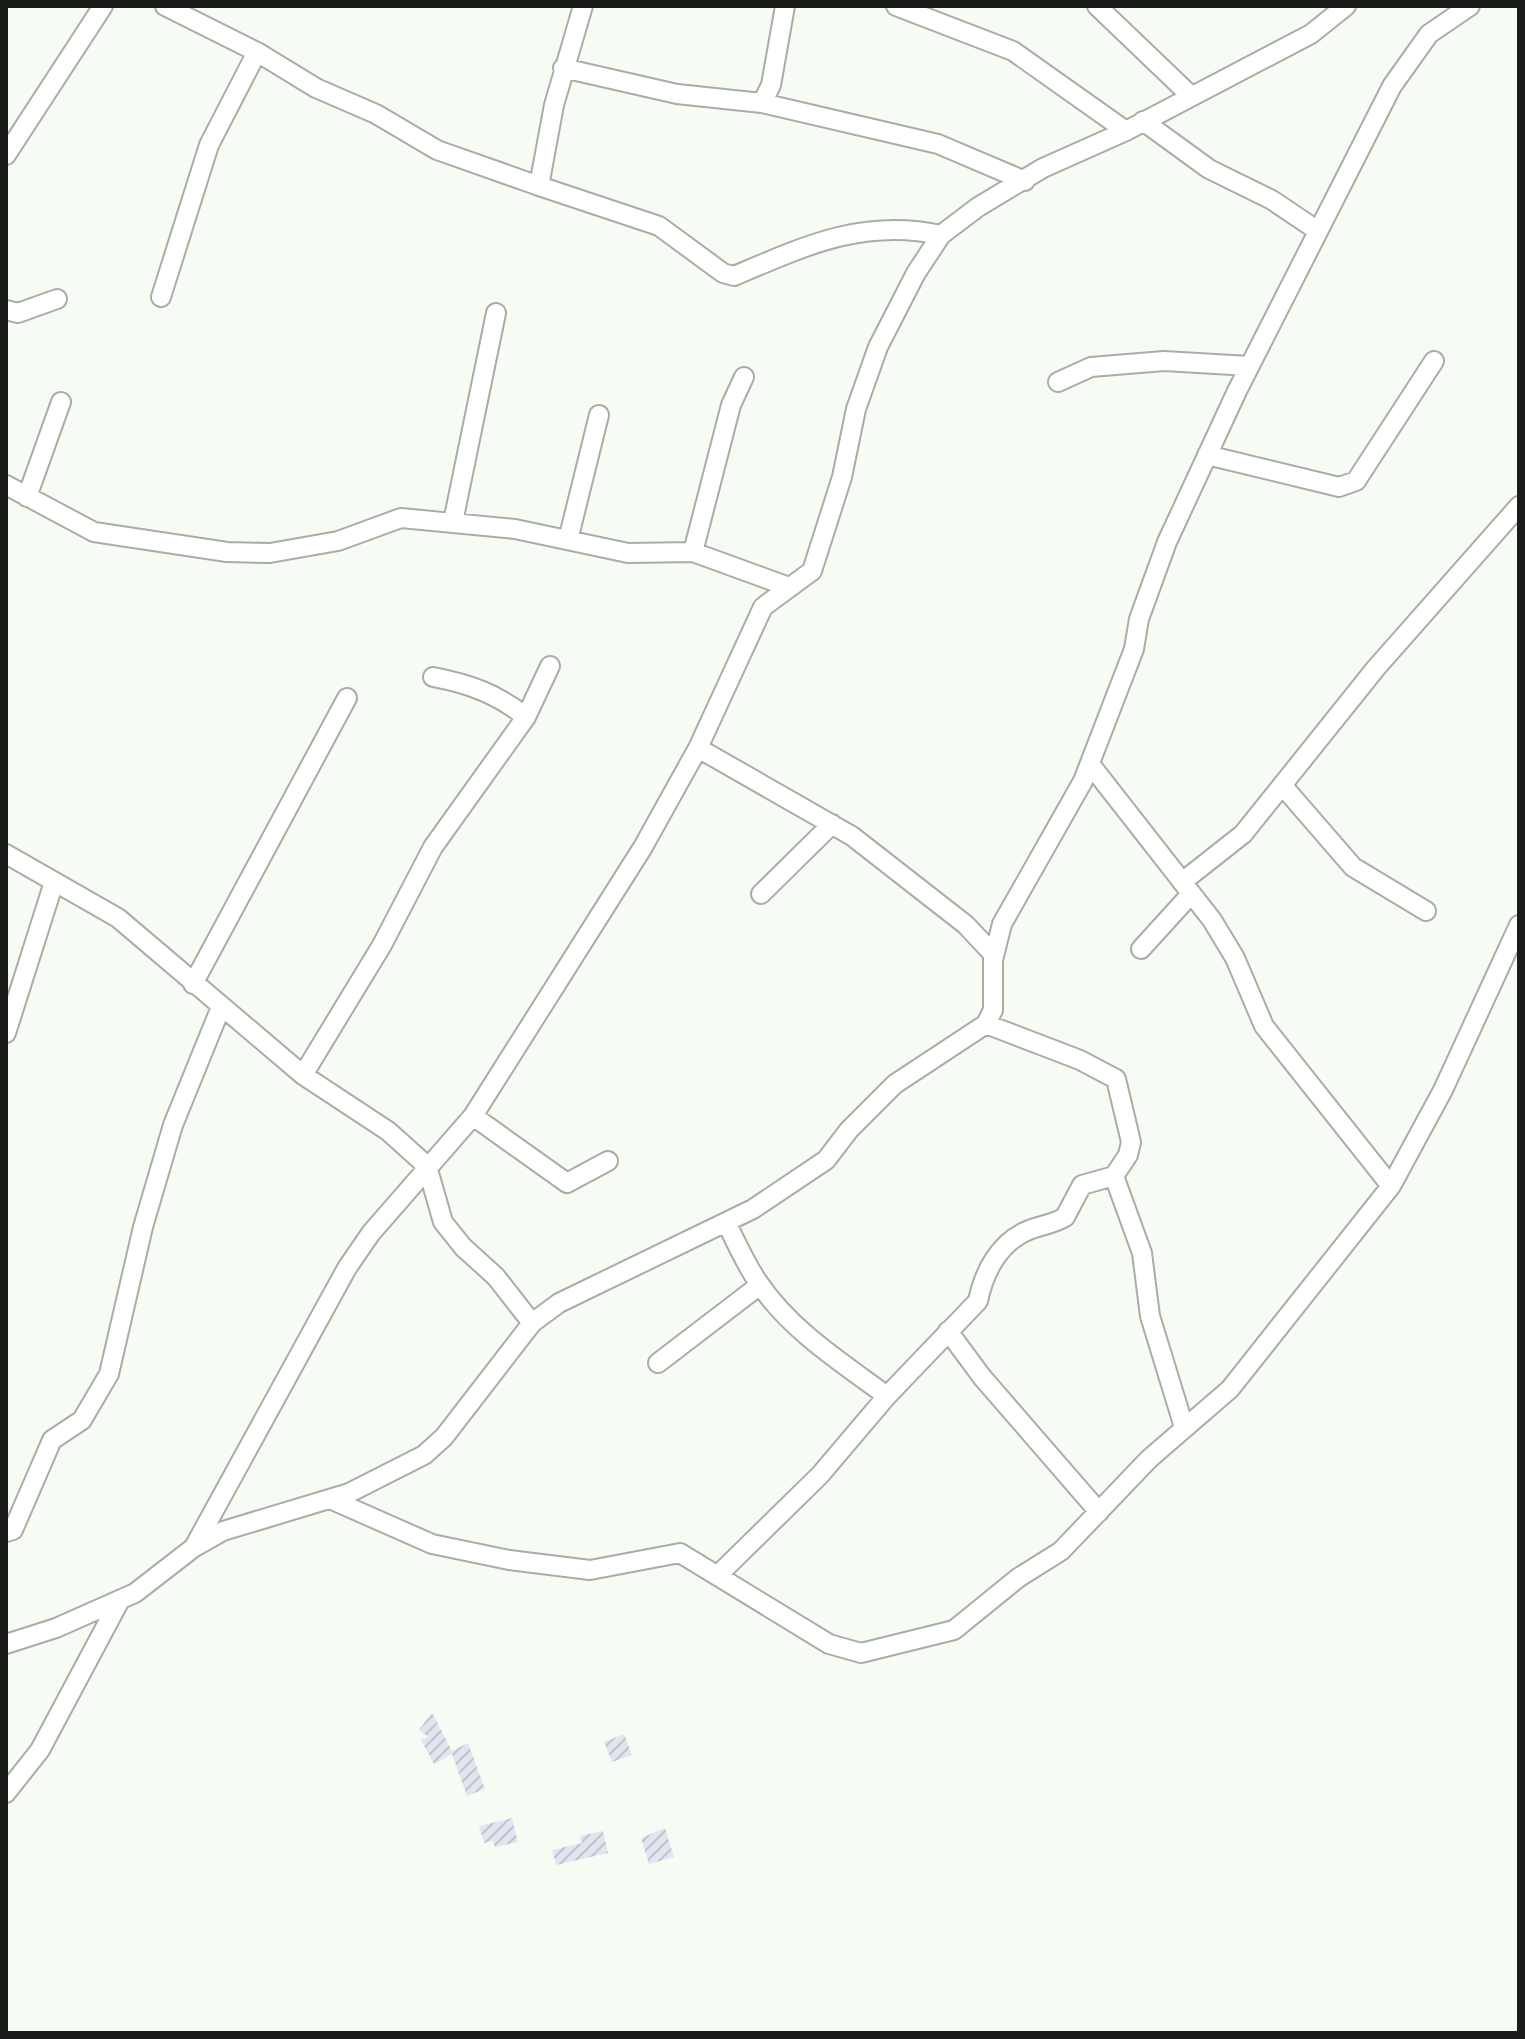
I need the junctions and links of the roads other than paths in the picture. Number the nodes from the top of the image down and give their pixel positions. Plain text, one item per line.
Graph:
1 (103, 6) edge
2 (165, 6) edge
3 (583, 6) edge
4 (785, 6) edge
5 (896, 6) edge
6 (1097, 6) edge
7 (1346, 6) edge
8 (1470, 6) edge
9 (257, 52) junction
10 (563, 68) junction
11 (1191, 96) junction
12 (762, 103) junction
13 (1143, 121) junction
14 (1126, 131) junction
15 (6, 155) edge
16 (1025, 181) junction
17 (539, 186) junction
18 (1318, 231) junction
19 (941, 235) junction
20 (161, 297) dead end
21 (57, 299) dead end
22 (6, 310) edge
23 (496, 313) dead end
24 (1434, 361) dead end
25 (1249, 366) junction
26 (744, 377) dead end
27 (1058, 382) dead end
28 (61, 402) dead end
29 (599, 415) dead end
30 (1207, 455) junction
31 (6, 485) edge
32 (27, 497) junction
33 (1519, 506) edge
34 (453, 522) junction
35 (568, 540) junction
36 (693, 552) junction
37 (789, 587) junction
38 (550, 666) dead end
39 (433, 677) dead end
40 (347, 698) dead end
41 (526, 717) junction
42 (698, 748) junction
43 (1090, 764) junction
44 (1282, 785) junction
45 (832, 824) junction
46 (6, 854) edge
47 (54, 882) junction
48 (1186, 888) junction
49 (761, 894) dead end
50 (1426, 911) dead end
51 (1519, 925) edge
52 (1141, 949) dead end
53 (994, 955) junction
54 (193, 984) junction
55 (221, 1007) junction
56 (986, 1024) junction
57 (6, 1033) edge
58 (303, 1075) junction
59 (473, 1116) junction
60 (608, 1161) dead end
61 (427, 1166) junction
62 (1114, 1176) junction
63 (1391, 1186) junction
64 (726, 1222) junction
65 (760, 1285) junction
66 (532, 1323) junction
67 (948, 1331) junction
68 (658, 1363) dead end
69 (887, 1396) junction
70 (1184, 1427) junction
71 (330, 1499) junction
72 (1099, 1512) junction
73 (6, 1532) edge
74 (193, 1548) junction
75 (718, 1575) junction
76 (120, 1600) junction
77 (6, 1644) edge
78 (6, 1793) edge

1 - 15 street
2 - 9 street
3 - 10 street
4 - 12 street
5 - 14 street
6 - 11 street
7 - 11 street
8 - 18 street
9 - 17 street
9 - 20 street
10 - 12 street
10 - 17 street
11 - 13 street
12 - 16 street
13 - 14 street
13 - 18 street
14 - 16 street
16 - 19 street
17 - 19 street
18 - 25 street
19 - 37 street
21 - 22 street
23 - 34 street
24 - 30 street
25 - 27 street
25 - 30 street
26 - 36 street
28 - 32 street
29 - 35 street
30 - 43 street
31 - 32 street
32 - 34 street
33 - 44 street
34 - 35 street
35 - 36 street
36 - 37 street
37 - 42 street
38 - 41 street
39 - 41 street
40 - 54 street
41 - 58 street
42 - 45 street
42 - 59 street
43 - 48 street
43 - 53 street
44 - 48 street
44 - 50 street
45 - 49 street
45 - 53 street
46 - 47 street
47 - 54 street
47 - 57 street
48 - 52 street
48 - 63 street
51 - 63 street
53 - 56 street
54 - 55 street
55 - 58 street
55 - 73 street
56 - 62 street
56 - 64 street
58 - 61 street
59 - 60 street
59 - 61 street
61 - 66 street
61 - 74 street
62 - 67 street
62 - 70 street
63 - 70 street
64 - 65 street
64 - 66 street
65 - 68 street
65 - 69 street
66 - 71 street
67 - 69 street
67 - 72 street
69 - 75 street
70 - 72 street
71 - 74 street
71 - 75 street
72 - 75 street
74 - 76 street
76 - 77 street
76 - 78 street

